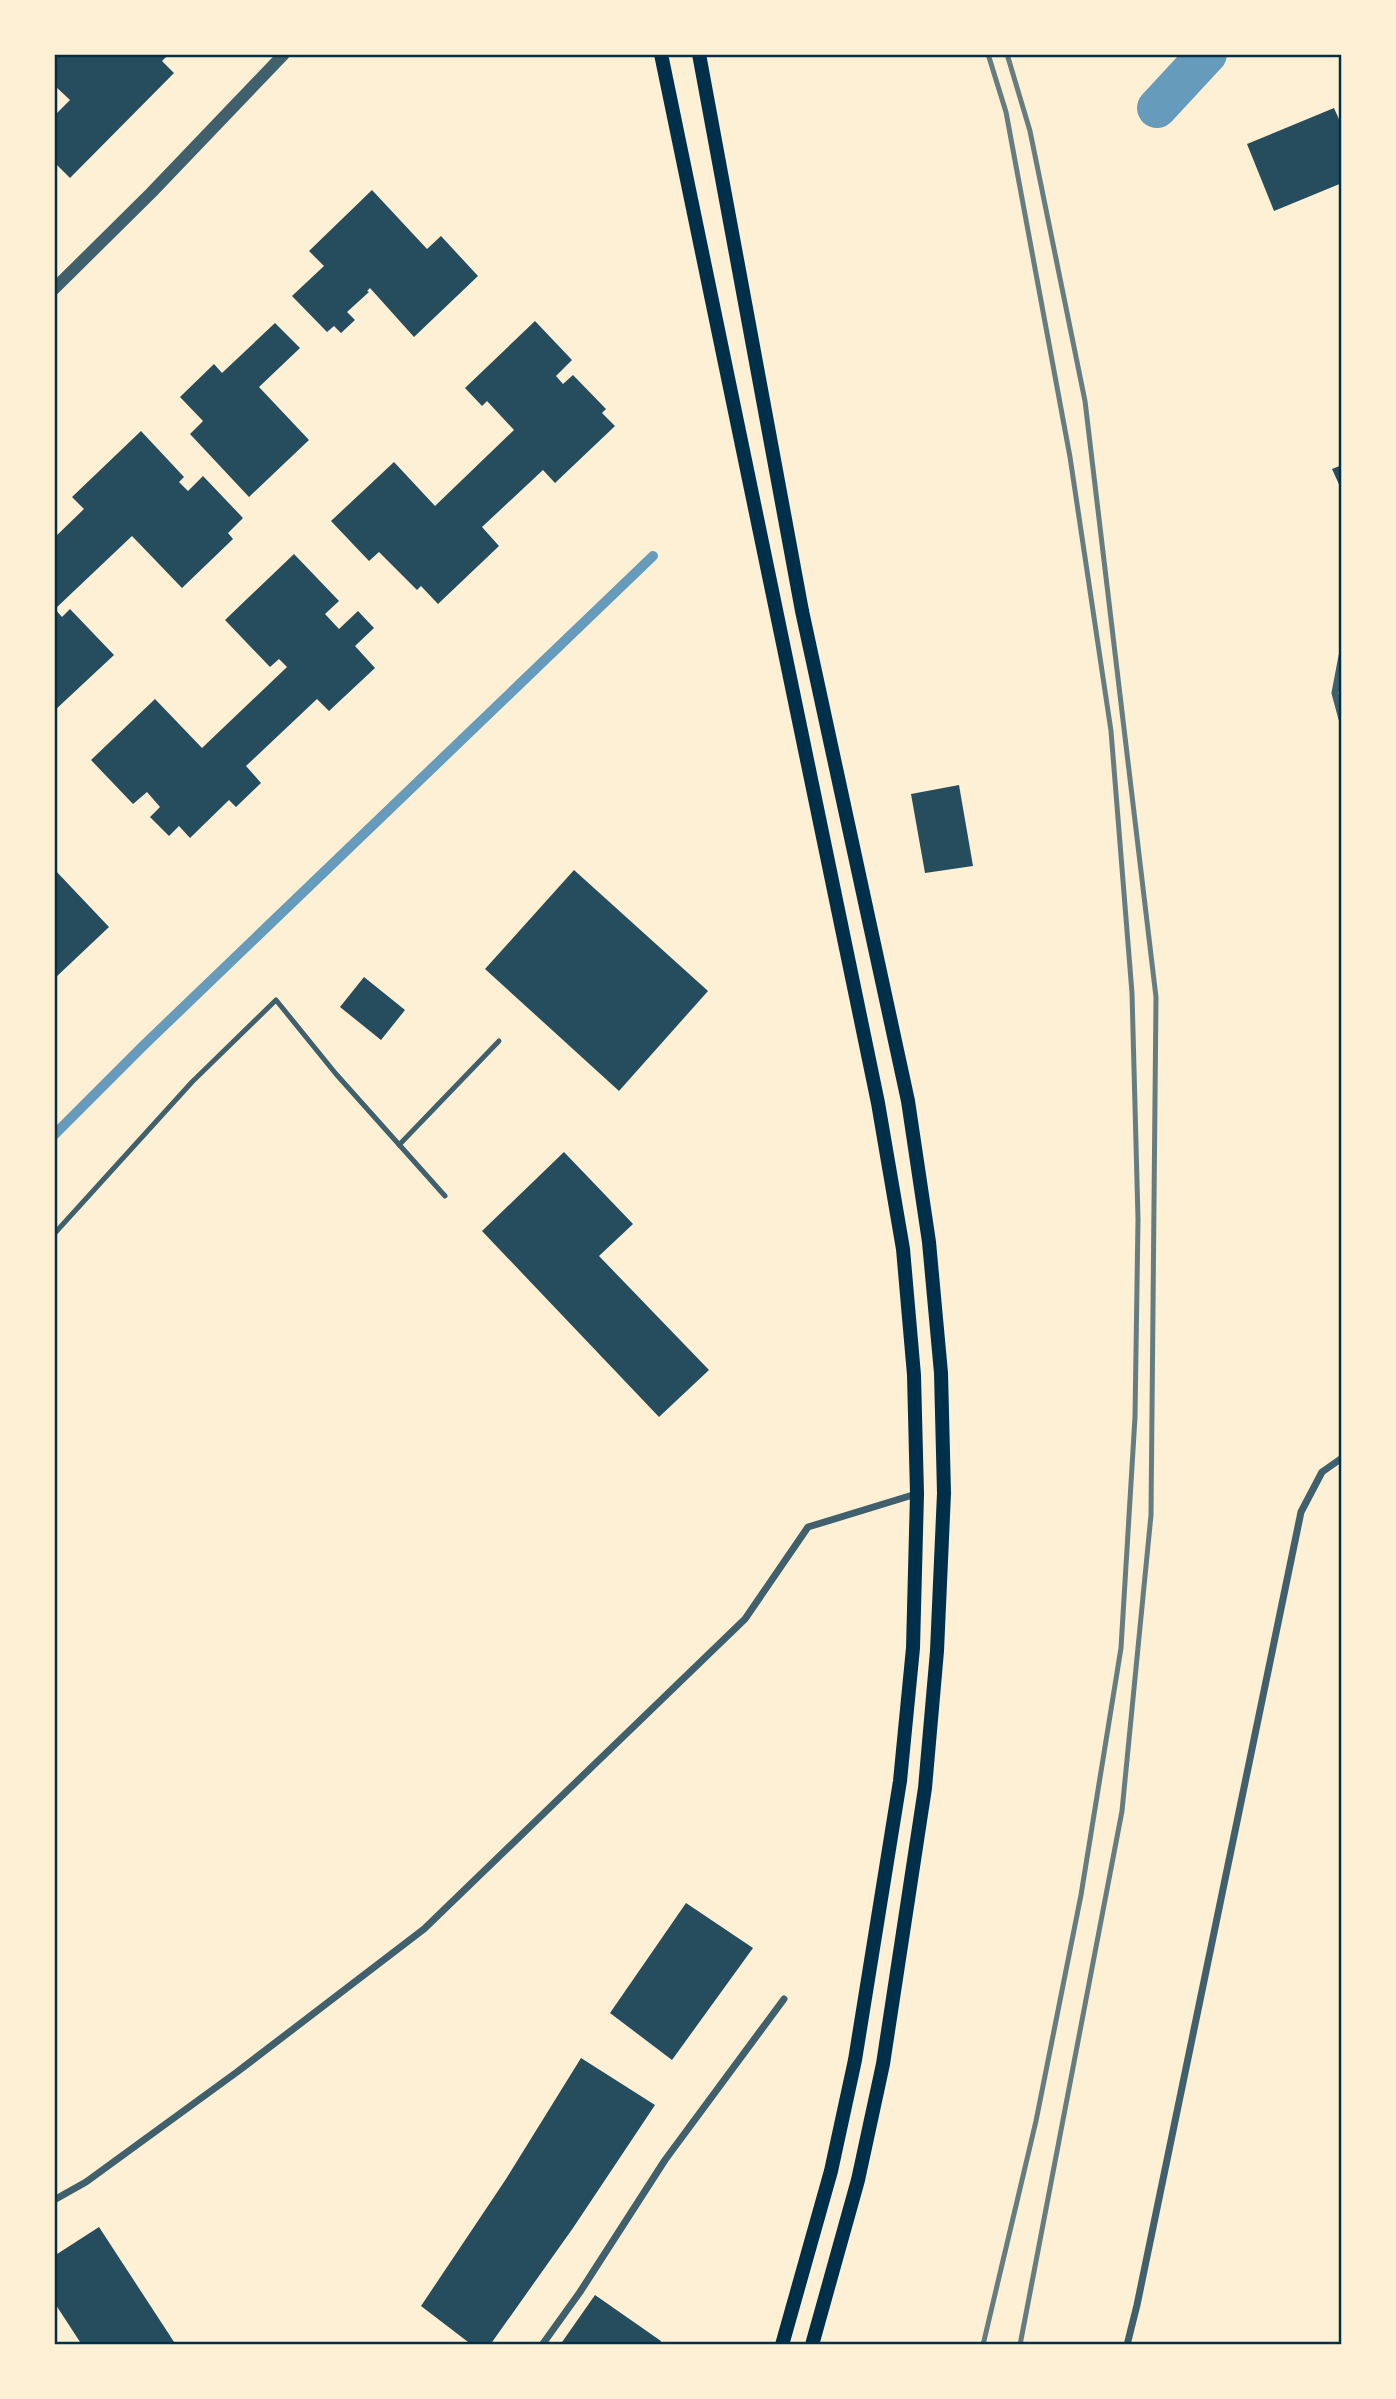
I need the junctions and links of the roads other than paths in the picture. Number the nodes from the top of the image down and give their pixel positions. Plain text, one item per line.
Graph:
1 (284, 54) edge
2 (661, 54) edge
3 (698, 54) edge
4 (54, 289) edge
5 (1342, 656) edge
6 (1342, 719) edge
7 (499, 1041) dead end
8 (399, 1145) junction
9 (445, 1196) dead end
10 (54, 1234) edge
11 (1342, 1458) edge
12 (917, 1494) junction
13 (784, 1998) dead end
14 (54, 2200) edge
15 (542, 2345) edge
16 (782, 2345) edge
17 (812, 2345) edge
18 (1127, 2345) edge

1 - 4 street
2 - 12 main road
3 - 17 main road
5 - 6 street
7 - 8 lane
8 - 9 lane
8 - 10 lane
11 - 18 street
12 - 14 street
12 - 16 main road
13 - 15 street

